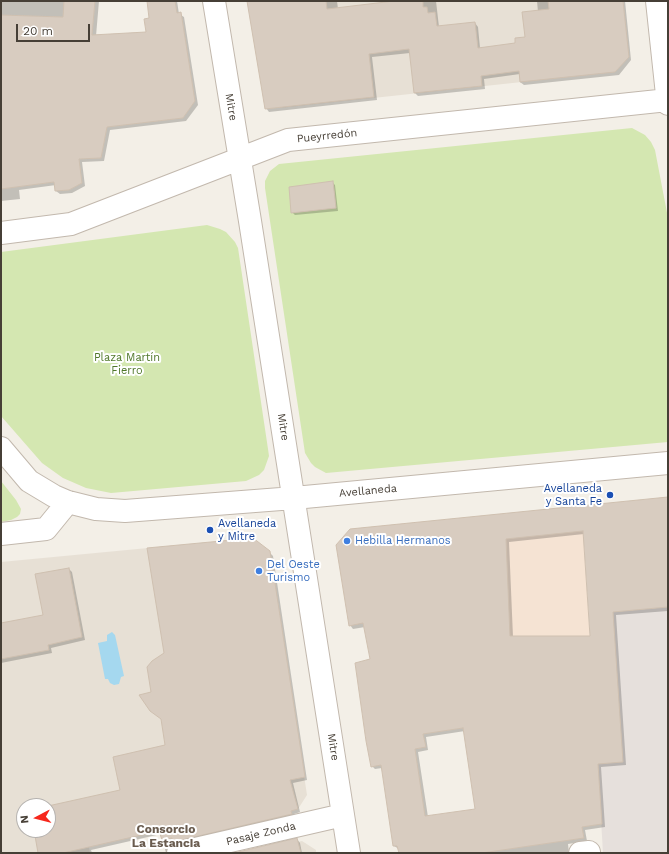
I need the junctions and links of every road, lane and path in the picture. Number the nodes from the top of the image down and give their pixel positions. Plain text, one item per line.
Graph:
1 (214, 1) edge
2 (657, 1) edge
3 (668, 101) edge
4 (240, 159) junction
5 (1, 233) edge
6 (1, 448) edge
7 (668, 463) edge
8 (294, 498) junction
9 (68, 502) junction
10 (1, 534) edge
11 (343, 815) junction
12 (178, 853) edge
13 (349, 853) edge
14 (580, 853) edge
15 (589, 853) edge

1 - 4 street, Mitre
2 - 3 street
3 - 4 street, Pueyrredón
4 - 5 street, Pueyrredón
4 - 8 street, Mitre
6 - 9 street, Avellaneda
7 - 8 street, Avellaneda
8 - 9 street, Avellaneda
8 - 11 street, Mitre
9 - 10 street
11 - 12 street, Pasaje Zonda
11 - 13 street, Mitre
14 - 15 street

